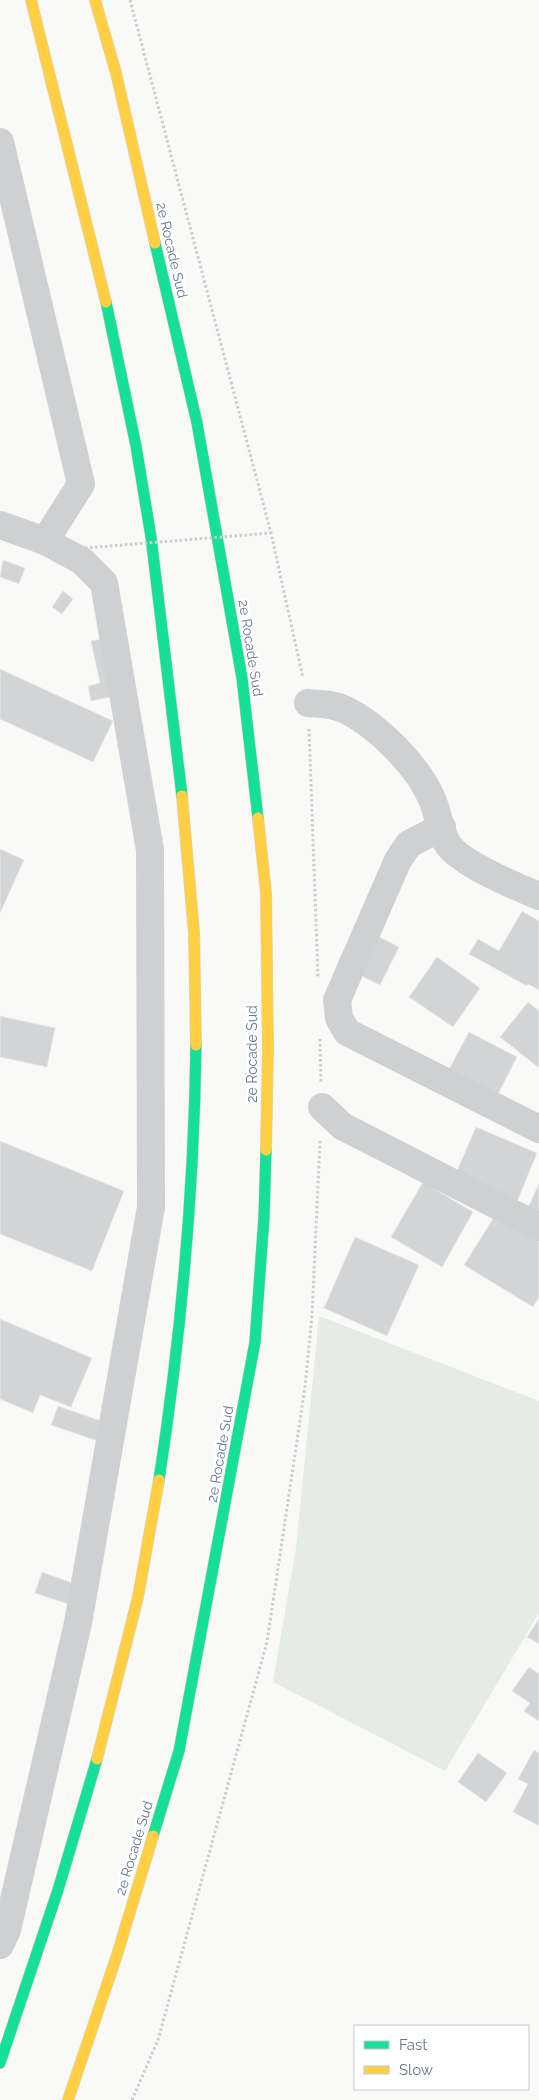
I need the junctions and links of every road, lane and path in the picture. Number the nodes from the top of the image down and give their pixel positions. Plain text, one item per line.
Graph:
1 (31, 0) edge
2 (95, 0) edge
3 (0, 142) edge
4 (0, 524) edge
5 (271, 533) dead end
6 (45, 541) junction
7 (85, 548) dead end
8 (308, 703) dead end
9 (442, 827) junction
10 (539, 896) edge
11 (322, 1108) dead end
12 (539, 1129) edge
13 (539, 1227) edge
14 (0, 1945) edge
15 (0, 2063) edge
16 (68, 2100) edge

1 - 15 highway
2 - 16 highway, 2e Rocade Sud
3 - 6 street
4 - 6 street
5 - 7 path, bridge
6 - 14 street
8 - 9 street
9 - 10 street
9 - 12 street
11 - 13 street

